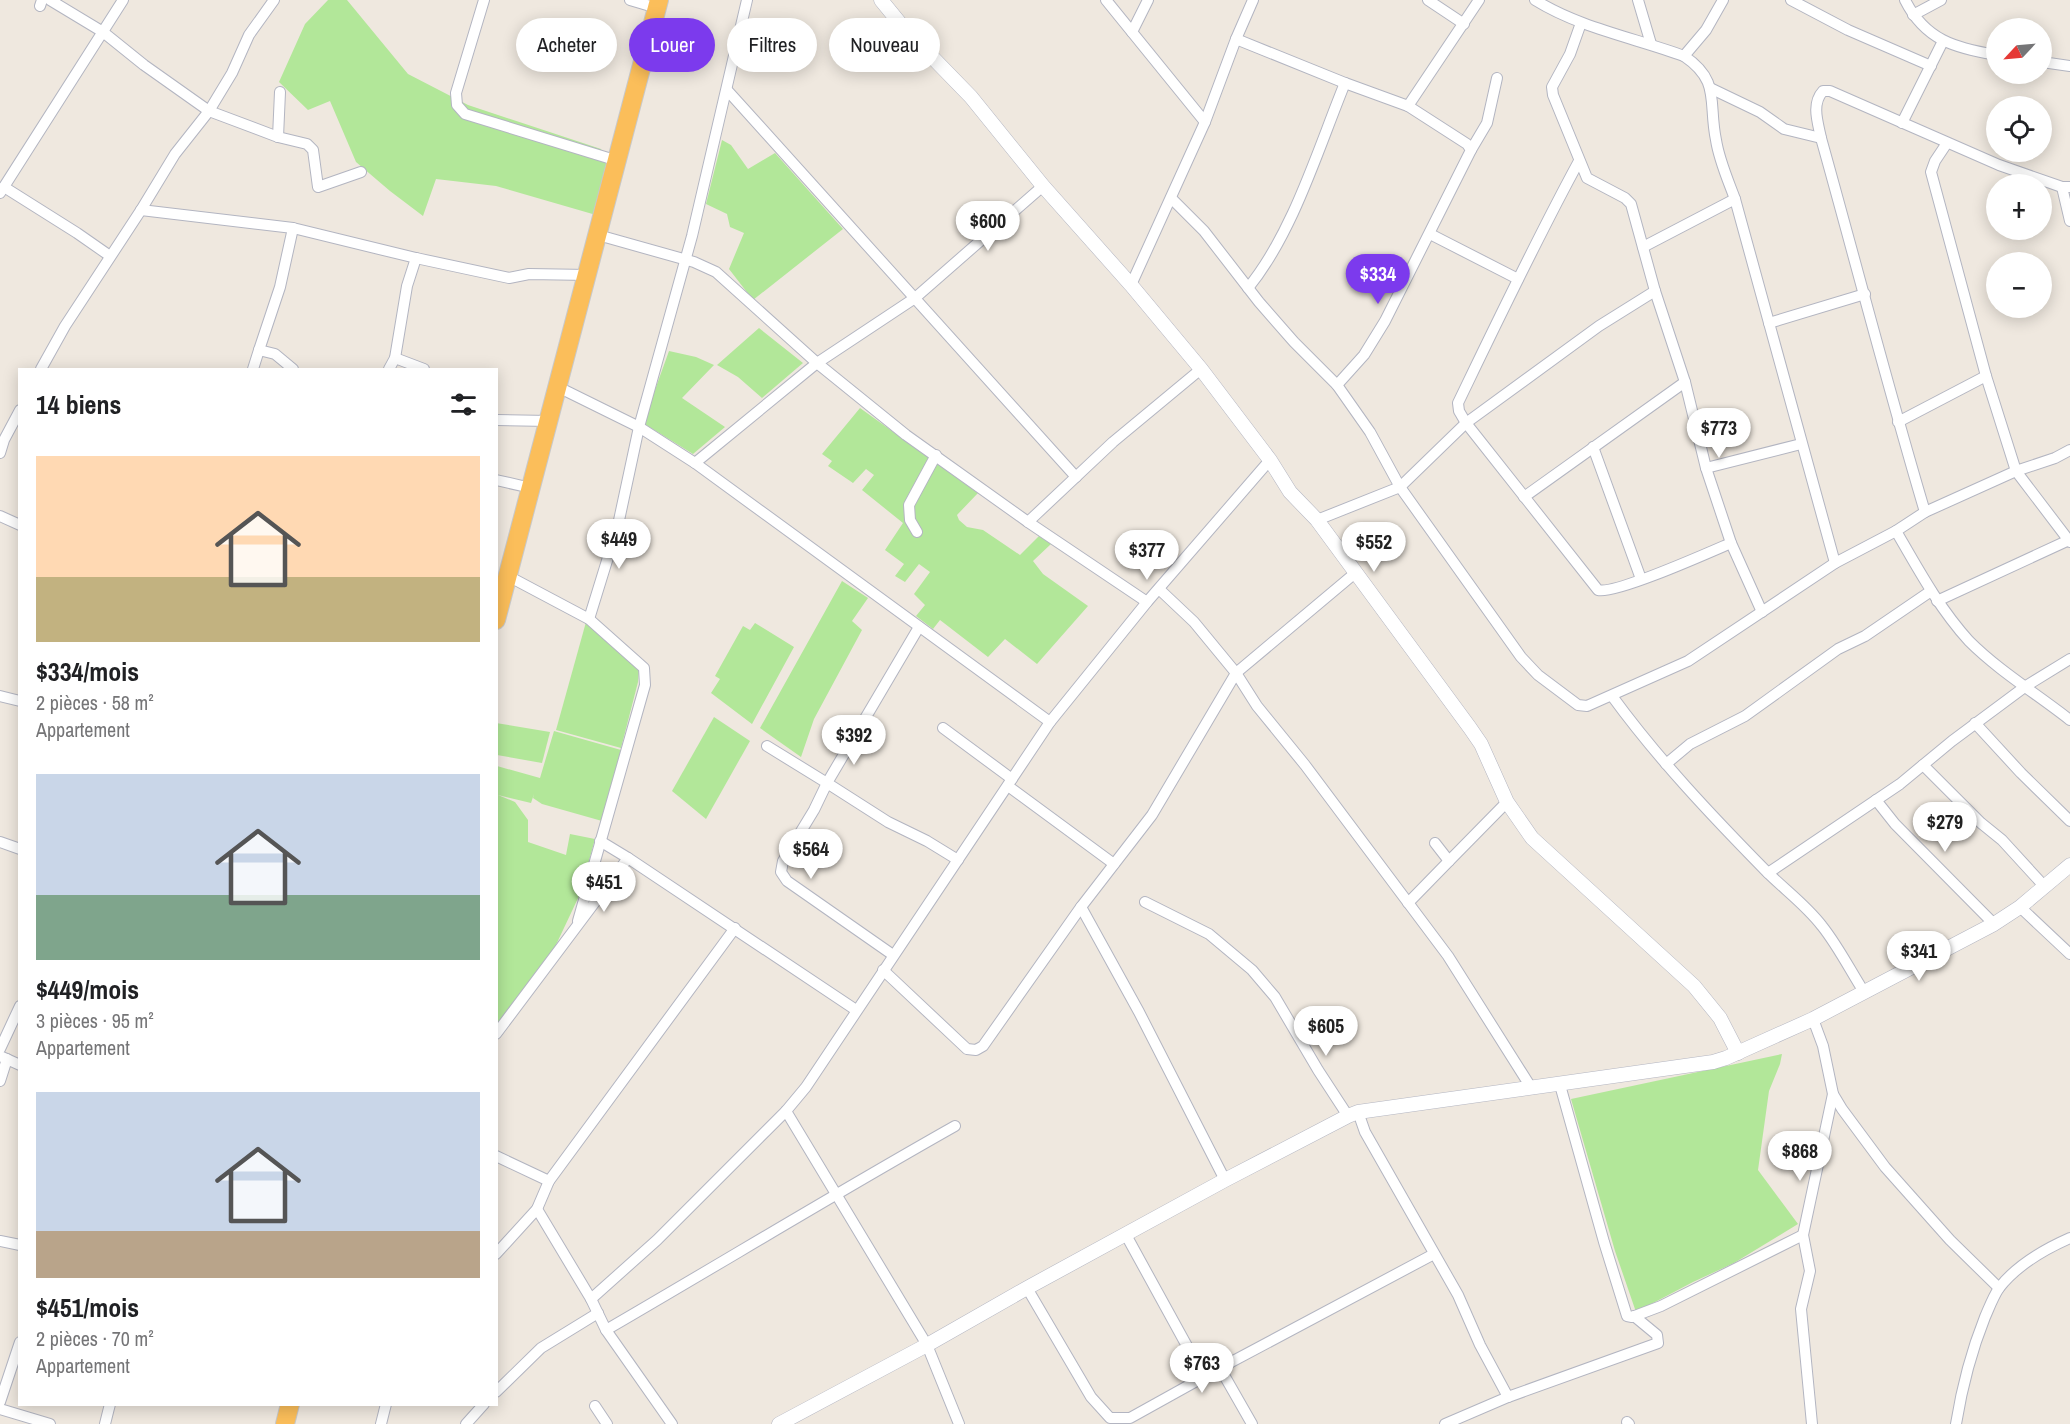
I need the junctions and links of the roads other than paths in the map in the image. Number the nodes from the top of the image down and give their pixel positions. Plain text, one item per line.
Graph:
1 (50, 0) edge
2 (123, 0) edge
3 (274, 0) edge
4 (484, 0) edge
5 (630, 0) edge
6 (747, 0) edge
7 (881, 0) edge
8 (1106, 0) edge
9 (1148, 0) edge
10 (1253, 0) edge
11 (1428, 0) edge
12 (1479, 0) edge
13 (1534, 0) edge
14 (1638, 0) edge
15 (1723, 0) edge
16 (1791, 0) edge
17 (1905, 0) edge
18 (1941, 0) edge
19 (658, 4) edge
20 (1913, 15) junction
21 (1581, 22) junction
22 (1464, 24) junction
23 (103, 32) junction
24 (1132, 32) junction
25 (1236, 39) junction
26 (1943, 41) junction
27 (1651, 44) junction
28 (1986, 52) edge
29 (1684, 56) junction
30 (2052, 63) edge
31 (1931, 66) junction
32 (2070, 66) edge
33 (1497, 78) dead end
34 (1345, 83) junction
35 (1710, 88) junction
36 (727, 90) junction
37 (280, 92) dead end
38 (1408, 106) junction
39 (209, 111) junction
40 (1205, 122) junction
41 (1902, 123) junction
42 (278, 137) junction
43 (1821, 138) junction
44 (1947, 143) junction
45 (1471, 150) junction
46 (618, 161) junction
47 (1579, 161) junction
48 (361, 172) dead end
49 (1043, 186) junction
50 (2066, 187) edge
51 (2, 190) edge
52 (1172, 198) junction
53 (1735, 199) junction
54 (141, 210) junction
55 (2070, 221) edge
56 (293, 228) junction
57 (1430, 234) junction
58 (598, 235) junction
59 (1643, 247) junction
60 (110, 256) junction
61 (416, 258) junction
62 (686, 261) junction
63 (588, 275) junction
64 (1518, 279) junction
65 (1131, 285) junction
66 (1248, 288) junction
67 (1655, 291) junction
68 (1865, 294) junction
69 (915, 298) junction
70 (1768, 323) junction
71 (259, 350) junction
72 (395, 358) junction
73 (817, 363) junction
74 (42, 368) edge
75 (253, 368) edge
76 (292, 368) edge
77 (390, 368) edge
78 (421, 368) edge
79 (1201, 369) junction
80 (1986, 376) junction
81 (1684, 382) junction
82 (1337, 384) junction
83 (558, 387) junction
84 (18, 414) edge
85 (498, 420) edge
86 (549, 421) junction
87 (1898, 422) junction
88 (1466, 423) junction
89 (639, 427) junction
90 (1801, 444) junction
91 (1593, 447) junction
92 (2070, 450) edge
93 (0, 453) edge
94 (936, 455) junction
95 (1270, 460) junction
96 (695, 463) junction
97 (1706, 468) junction
98 (2016, 471) junction
99 (1076, 477) junction
100 (498, 480) edge
101 (1400, 487) junction
102 (531, 488) junction
103 (1524, 497) junction
104 (1925, 512) junction
105 (0, 516) edge
106 (1317, 520) junction
107 (1028, 522) junction
108 (18, 524) edge
109 (1896, 531) junction
110 (917, 532) dead end
111 (2070, 541) edge
112 (1731, 543) junction
113 (1835, 563) junction
114 (1354, 574) junction
115 (508, 576) junction
116 (1641, 579) junction
117 (1159, 589) junction
118 (1931, 591) junction
119 (1937, 601) junction
120 (1147, 602) junction
121 (1762, 612) junction
122 (498, 613) edge
123 (589, 619) junction
124 (919, 627) junction
125 (2070, 659) edge
126 (1236, 673) junction
127 (2026, 686) junction
128 (0, 696) edge
129 (1612, 696) junction
130 (18, 700) edge
131 (2070, 720) edge
132 (1050, 722) junction
133 (1975, 723) junction
134 (943, 728) dead end
135 (767, 746) dead end
136 (1666, 764) junction
137 (1923, 765) junction
138 (1010, 782) junction
139 (827, 783) junction
140 (1876, 800) junction
141 (1507, 802) junction
142 (2070, 821) edge
143 (600, 841) junction
144 (0, 842) edge
145 (1435, 843) dead end
146 (18, 848) edge
147 (628, 858) junction
148 (958, 860) junction
149 (1449, 861) junction
150 (1114, 864) junction
151 (2070, 865) edge
152 (1768, 873) junction
153 (2044, 887) junction
154 (1145, 902) dead end
155 (1408, 903) junction
156 (1081, 907) junction
157 (2020, 907) junction
158 (1994, 924) junction
159 (576, 927) junction
160 (735, 928) junction
161 (2070, 954) edge
162 (893, 955) junction
163 (883, 970) junction
164 (1864, 992) junction
165 (18, 1010) edge
166 (856, 1010) junction
167 (1813, 1019) junction
168 (498, 1031) edge
169 (0, 1049) edge
170 (1738, 1053) junction
171 (3, 1058) edge
172 (18, 1064) edge
173 (0, 1081) edge
174 (1560, 1085) junction
175 (1532, 1089) junction
176 (1833, 1094) junction
177 (786, 1110) junction
178 (1353, 1114) junction
179 (956, 1126) dead end
180 (498, 1157) edge
181 (1225, 1180) junction
182 (549, 1181) junction
183 (835, 1194) junction
184 (537, 1209) junction
185 (1126, 1235) junction
186 (1803, 1235) junction
187 (2070, 1238) edge
188 (0, 1241) edge
189 (18, 1245) edge
190 (498, 1252) edge
191 (1434, 1254) junction
192 (1027, 1288) junction
193 (1999, 1288) junction
194 (591, 1299) junction
195 (598, 1313) junction
196 (1634, 1316) junction
197 (606, 1329) junction
198 (927, 1345) junction
199 (18, 1348) edge
200 (1220, 1368) junction
201 (1204, 1377) junction
202 (498, 1390) edge
203 (1508, 1397) junction
204 (0, 1402) edge
205 (110, 1406) edge
206 (290, 1406) edge
207 (386, 1406) edge
208 (482, 1406) edge
209 (596, 1406) dead end
210 (0, 1409) edge
211 (1450, 1423) edge
212 (50, 1424) edge
213 (105, 1424) edge
214 (285, 1424) edge
215 (381, 1424) edge
216 (466, 1424) edge
217 (607, 1424) edge
218 (672, 1424) edge
219 (779, 1424) edge
220 (959, 1424) edge
221 (1252, 1424) edge
222 (1812, 1424) edge
223 (1956, 1424) edge

1 - 23 street
2 - 23 street
3 - 39 street
4 - 46 street
5 - 19 street
6 - 36 street
7 - 49 street
8 - 24 street
9 - 24 street
10 - 25 street
11 - 22 street
12 - 22 street
13 - 21 street
14 - 27 street
15 - 29 street
16 - 31 street
17 - 20 street
18 - 20 street
19 - 46 highway
20 - 26 street
21 - 27 street
21 - 47 street
22 - 38 street
23 - 39 street
23 - 51 street
24 - 40 street
25 - 34 street
25 - 40 street
26 - 28 street
26 - 31 street
27 - 29 street
29 - 35 street
30 - 32 street
31 - 41 street
33 - 45 street
34 - 38 street
34 - 66 street
35 - 43 street
35 - 53 street
36 - 62 street
36 - 69 street
37 - 42 street
38 - 45 street
39 - 42 street
39 - 54 street
40 - 52 street
41 - 43 street
41 - 44 street
42 - 48 street
43 - 68 street
44 - 50 street
44 - 80 street
45 - 57 street
46 - 58 highway
47 - 59 street
47 - 64 street
49 - 65 street
49 - 69 street
50 - 55 street
51 - 60 street
52 - 65 street
52 - 66 street
53 - 59 street
53 - 70 street
54 - 56 street
54 - 60 street
56 - 61 street
56 - 71 street
57 - 64 street
57 - 82 street
58 - 62 street
58 - 63 highway
59 - 67 street
60 - 74 street
61 - 63 street
61 - 72 street
62 - 73 street
62 - 89 street
63 - 83 highway
64 - 88 street
65 - 79 street
66 - 82 street
67 - 81 street
67 - 88 street
68 - 70 street
68 - 87 street
69 - 73 street
69 - 99 street
70 - 90 street
71 - 75 street
71 - 76 street
72 - 77 street
72 - 78 street
73 - 94 street
73 - 96 street
79 - 95 street
79 - 99 street
80 - 87 street
80 - 98 street
81 - 91 street
81 - 97 street
82 - 101 street
83 - 86 highway
83 - 89 street
84 - 93 street
85 - 86 street
86 - 102 highway
87 - 104 street
88 - 101 street
88 - 103 street
89 - 96 street
89 - 123 street
90 - 97 street
90 - 113 street
91 - 103 street
91 - 116 street
92 - 98 street
94 - 107 street
94 - 110 street
95 - 106 street
95 - 117 street
96 - 124 street
97 - 112 street
98 - 104 street
98 - 111 street
99 - 107 street
100 - 102 street
101 - 106 street
101 - 129 street
102 - 115 highway
103 - 116 street
104 - 109 street
105 - 108 street
106 - 114 street
107 - 120 street
109 - 113 street
109 - 118 street
111 - 119 street
112 - 116 street
112 - 121 street
113 - 121 street
114 - 126 street
114 - 141 street
115 - 122 highway
115 - 123 street
117 - 120 street
117 - 126 street
118 - 119 street
118 - 136 street
119 - 127 street
120 - 132 street
121 - 129 street
123 - 143 street
124 - 132 street
124 - 139 street
125 - 127 street
126 - 150 street
126 - 155 street
127 - 131 street
127 - 133 street
128 - 130 street
129 - 136 street
132 - 138 street
133 - 137 street
133 - 142 street
134 - 138 street
135 - 139 street
136 - 152 street
137 - 140 street
137 - 153 street
138 - 148 street
138 - 150 street
139 - 148 street
139 - 162 street
140 - 152 street
140 - 158 street
141 - 149 street
141 - 170 street
143 - 147 street
143 - 159 street
144 - 146 street
145 - 149 street
147 - 159 street
147 - 160 street
148 - 162 street
149 - 155 street
150 - 156 street
151 - 153 street
152 - 164 street
153 - 157 street
154 - 178 street
155 - 175 street
156 - 163 street
156 - 181 street
157 - 158 street
157 - 161 street
158 - 164 street
159 - 168 street
160 - 166 street
160 - 182 street
162 - 163 street
163 - 166 street
164 - 167 street
165 - 169 street
166 - 177 street
167 - 170 street
167 - 176 street
170 - 174 street
171 - 172 street
171 - 173 street
174 - 175 street
174 - 196 street
175 - 178 street
176 - 186 street
176 - 193 street
177 - 183 street
177 - 194 street
178 - 181 street
178 - 191 street
179 - 183 street
180 - 182 street
181 - 185 street
182 - 184 street
183 - 197 street
183 - 198 street
184 - 190 street
184 - 194 street
185 - 192 street
185 - 201 street
186 - 196 street
186 - 222 street
187 - 193 street
188 - 189 street
191 - 200 street
191 - 203 street
192 - 198 street
192 - 201 street
193 - 223 street
194 - 195 street
195 - 197 street
195 - 202 street
196 - 203 street
197 - 218 street
198 - 219 street
198 - 220 street
199 - 204 street
200 - 201 street
200 - 221 street
203 - 211 street
205 - 213 street
206 - 214 highway
207 - 215 street
208 - 216 street
209 - 217 street
210 - 212 street

